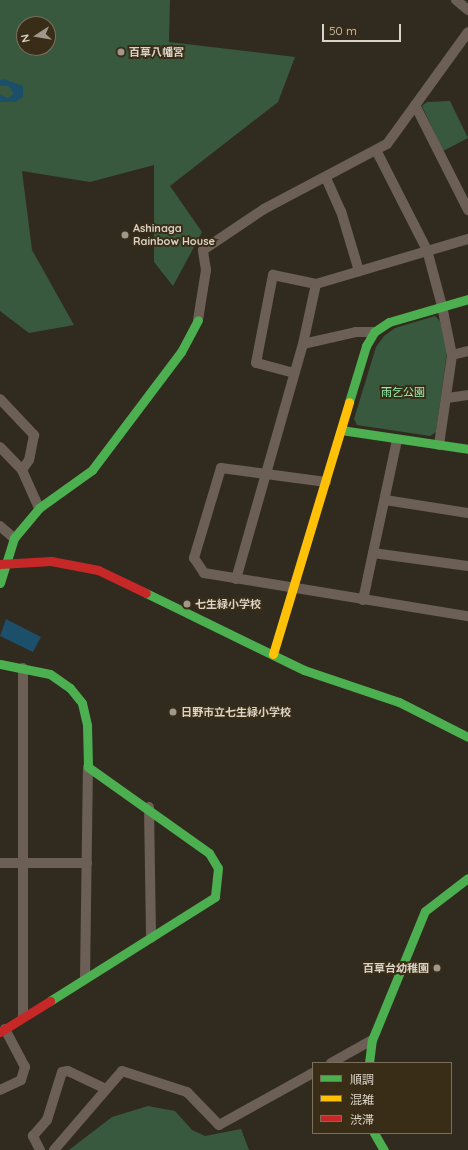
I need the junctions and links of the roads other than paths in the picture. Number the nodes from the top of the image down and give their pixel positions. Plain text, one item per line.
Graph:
1 (456, 0) edge
2 (468, 10) edge
3 (468, 32) edge
4 (415, 105) junction
5 (376, 150) junction
6 (326, 178) junction
7 (468, 210) edge
8 (468, 239) edge
9 (427, 250) junction
10 (359, 270) junction
11 (316, 284) junction
12 (468, 299) edge
13 (442, 306) junction
14 (198, 320) joint
15 (374, 332) junction
16 (303, 344) junction
17 (468, 351) edge
18 (452, 355) junction
19 (294, 373) junction
20 (468, 395) edge
21 (447, 398) junction
22 (0, 399) edge
23 (341, 430) junction
24 (397, 440) junction
25 (438, 445) junction
26 (0, 447) edge
27 (468, 449) edge
28 (22, 470) junction
29 (266, 474) junction
30 (326, 482) junction
31 (385, 500) junction
32 (39, 508) junction
33 (468, 513) edge
34 (0, 526) edge
35 (14, 538) junction
36 (373, 553) junction
37 (3, 564) edge
38 (468, 566) edge
39 (236, 579) junction
40 (0, 583) edge
41 (292, 588) junction
42 (363, 600) junction
43 (468, 616) edge
44 (273, 654) junction
45 (0, 664) edge
46 (23, 668) junction
47 (468, 737) edge
48 (88, 767) junction
49 (149, 807) junction
50 (0, 863) edge
51 (23, 863) junction
52 (87, 863) junction
53 (468, 878) edge
54 (151, 938) junction
55 (85, 978) junction
56 (24, 1016) junction
57 (3, 1031) edge
58 (372, 1040) junction
59 (333, 1062) edge
60 (369, 1062) edge
61 (312, 1074) edge
62 (106, 1088) junction
63 (0, 1090) edge
64 (375, 1134) edge
65 (383, 1149) edge
66 (40, 1150) edge
67 (54, 1150) edge

1 - 2 street
3 - 4 street
4 - 5 street
4 - 7 street
5 - 6 street
5 - 9 street
6 - 10 street
6 - 14 street
8 - 9 street
9 - 10 street
9 - 13 street
10 - 11 street
11 - 16 street
11 - 19 street
12 - 13 street
13 - 15 street
13 - 18 street
14 - 32 street
15 - 16 street
15 - 23 street
16 - 19 street
17 - 18 street
18 - 21 street
19 - 29 street
20 - 21 street
21 - 25 street
22 - 28 street
23 - 24 street
23 - 30 street
24 - 25 street
24 - 31 street
25 - 27 street
26 - 28 street
28 - 32 street
29 - 30 street
29 - 39 street
29 - 39 street
30 - 41 street
31 - 33 street
31 - 36 street
32 - 35 street
34 - 35 street
35 - 37 street
36 - 38 street
36 - 42 street
37 - 40 street
37 - 44 street
39 - 41 street
41 - 42 street
41 - 44 street
42 - 43 street
44 - 47 street
45 - 46 street
46 - 48 street
46 - 51 street
48 - 49 street
48 - 52 street
49 - 54 street
49 - 54 street
50 - 51 street
51 - 52 street
51 - 56 street
52 - 55 street
53 - 58 street
54 - 55 street
55 - 56 street
56 - 57 street
57 - 63 street
58 - 59 street
58 - 60 street
61 - 62 street
62 - 66 street
62 - 67 street
64 - 65 street

